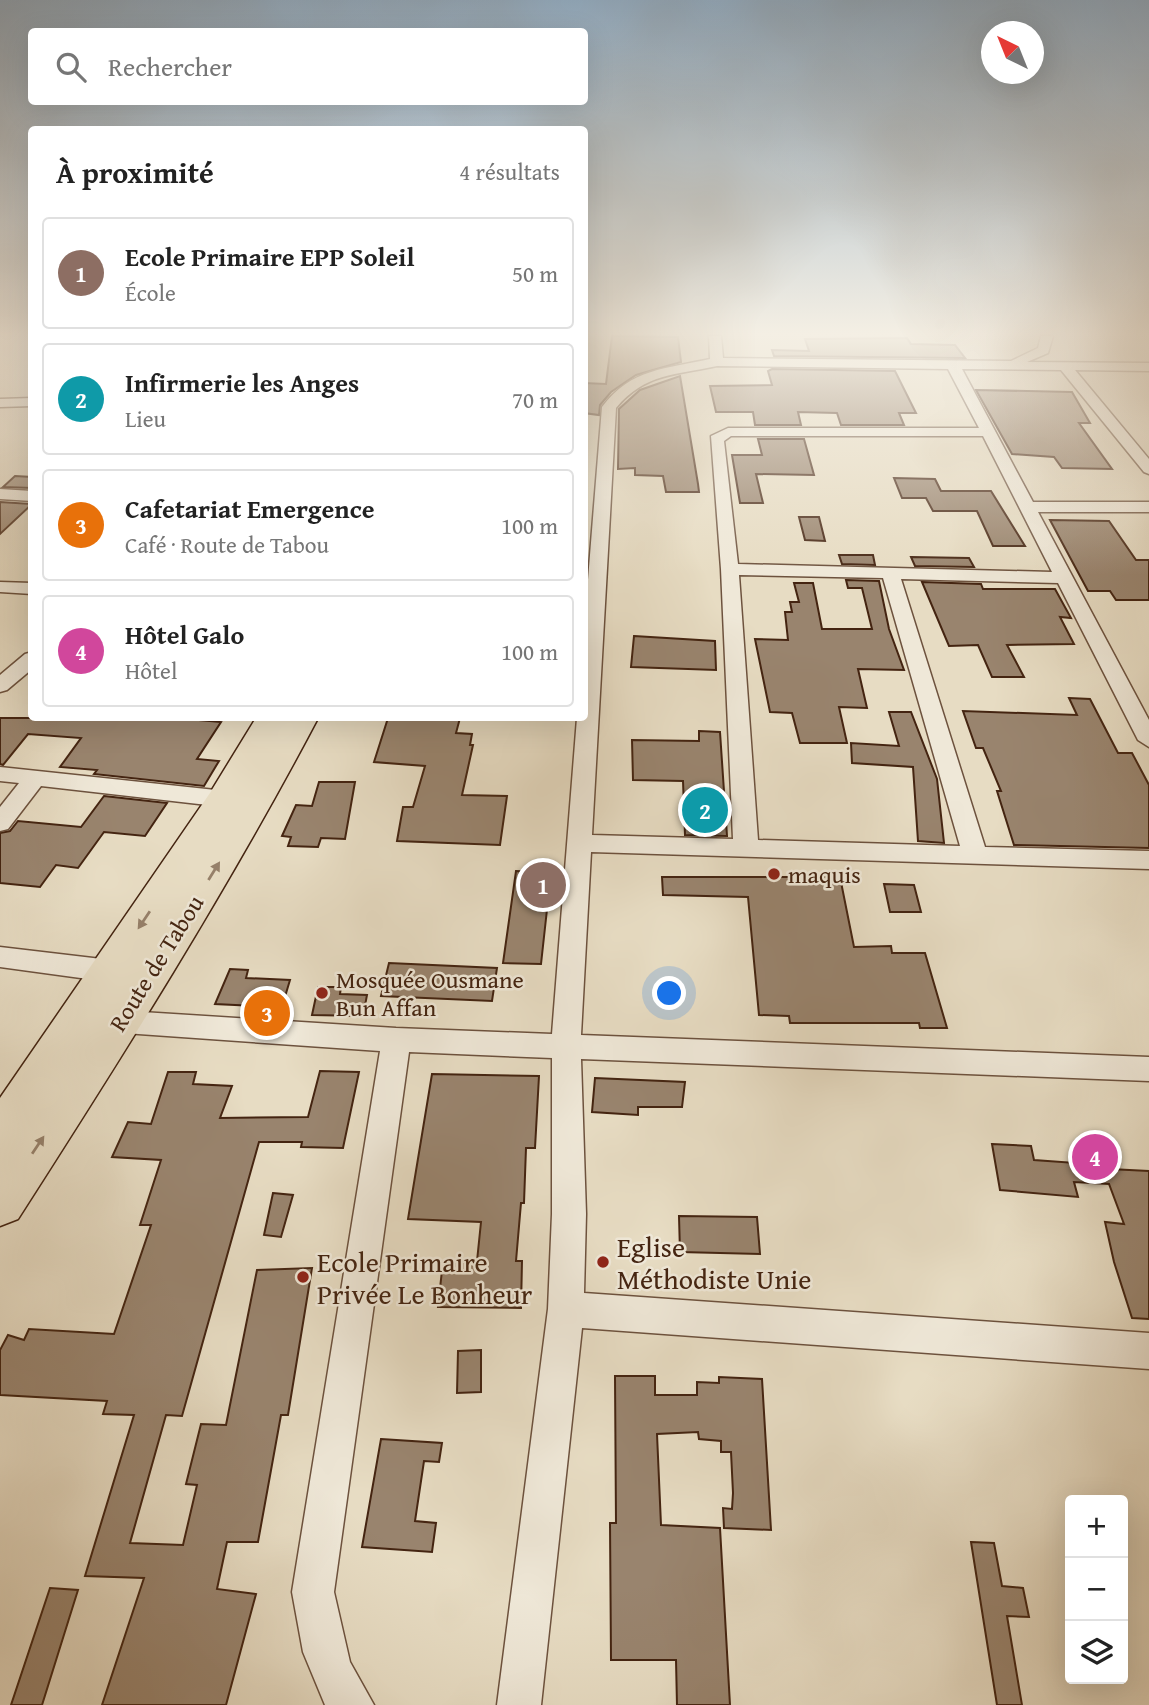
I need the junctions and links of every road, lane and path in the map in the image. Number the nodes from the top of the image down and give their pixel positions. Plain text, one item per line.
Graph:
1 (608, 416) edge
2 (980, 416) edge
3 (1105, 416) edge
4 (988, 432) junction
5 (1149, 469) edge
6 (0, 494) edge
7 (28, 496) edge
8 (1149, 507) edge
9 (1028, 508) junction
10 (730, 569) junction
11 (890, 573) junction
12 (1065, 578) junction
13 (0, 587) edge
14 (28, 589) edge
15 (20, 668) edge
16 (0, 686) edge
17 (1142, 715) edge
18 (270, 721) edge
19 (299, 721) edge
20 (1149, 740) edge
21 (0, 774) edge
22 (35, 778) junction
23 (225, 799) junction
24 (0, 823) edge
25 (580, 843) junction
26 (747, 848) junction
27 (975, 855) junction
28 (1149, 860) edge
29 (0, 957) edge
30 (110, 971) junction
31 (78, 1019) junction
32 (120, 1022) junction
33 (396, 1040) junction
34 (566, 1047) junction
35 (1149, 1069) edge
36 (0, 1138) edge
37 (0, 1202) edge
38 (566, 1310) junction
39 (1149, 1351) edge
40 (352, 1705) edge
41 (519, 1705) edge

1 - 25 street
2 - 4 street
3 - 5 street
4 - 9 street
4 - 10 street
6 - 7 street
8 - 9 street
9 - 12 street
10 - 11 street
10 - 26 street
11 - 12 street
11 - 27 street
12 - 17 street
13 - 14 street
15 - 16 street
17 - 20 street
18 - 23 main road, Route de Tabou
32 -> 19 main road, Route de Tabou
21 - 22 street
22 - 23 street
22 - 24 street
23 -> 30 main road, Route de Tabou
25 - 26 street
25 - 34 street
26 - 27 street
27 - 28 street
29 - 30 street
30 - 31 main road, Route de Tabou
31 - 32 street
31 - 36 main road, Route de Tabou
32 - 33 street
37 -> 32 main road, Route de Tabou
33 - 34 street
33 - 40 street
34 - 35 street
34 - 38 street
38 - 39 street
38 - 41 street

